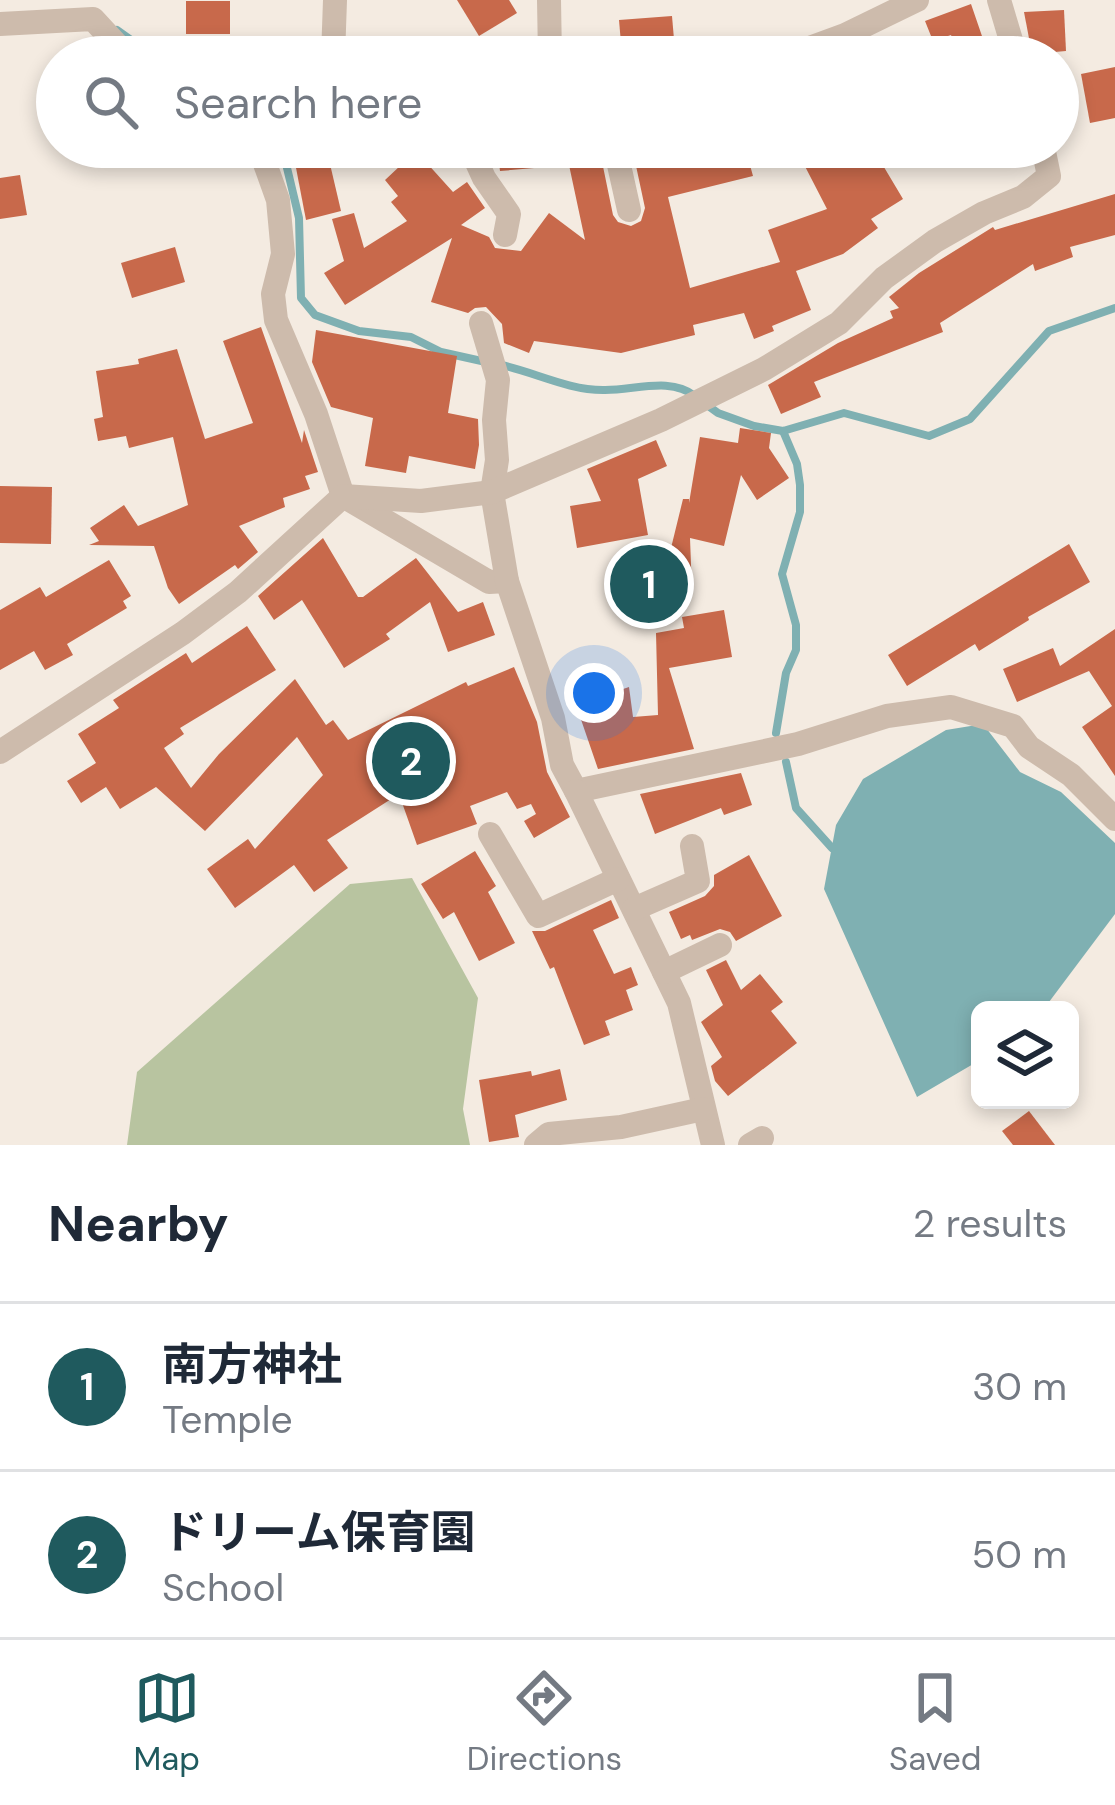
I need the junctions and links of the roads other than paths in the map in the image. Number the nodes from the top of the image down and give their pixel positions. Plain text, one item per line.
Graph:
1 (334, 0) edge
2 (549, 0) edge
3 (917, 0) edge
4 (999, 0) edge
5 (96, 10) edge
6 (0, 24) edge
7 (114, 36) edge
8 (333, 36) edge
9 (550, 36) edge
10 (842, 36) edge
11 (1010, 36) edge
12 (267, 168) edge
13 (479, 168) edge
14 (620, 168) edge
15 (1047, 168) edge
16 (629, 211) dead end
17 (505, 235) dead end
18 (481, 323) dead end
19 (492, 492) junction
20 (343, 496) junction
21 (507, 581) junction
22 (0, 752) edge
23 (576, 791) junction
24 (1115, 819) edge
25 (490, 834) dead end
26 (692, 846) dead end
27 (618, 878) junction
28 (634, 909) junction
29 (720, 945) dead end
30 (664, 971) junction
31 (703, 1109) junction
32 (536, 1145) edge
33 (713, 1145) edge

1 - 8 street
2 - 9 street
3 - 10 street
4 - 11 street
5 - 6 street
5 - 7 street
12 - 20 street
13 - 17 street
14 - 16 street
15 - 19 street
18 - 19 street
19 - 20 street
19 - 21 street
20 - 21 street
20 - 22 street
21 - 23 street
23 - 24 street
23 - 27 street
25 - 27 street
26 - 28 street
27 - 28 street
28 - 30 street
29 - 30 street
30 - 31 street
31 - 32 street
31 - 33 street

